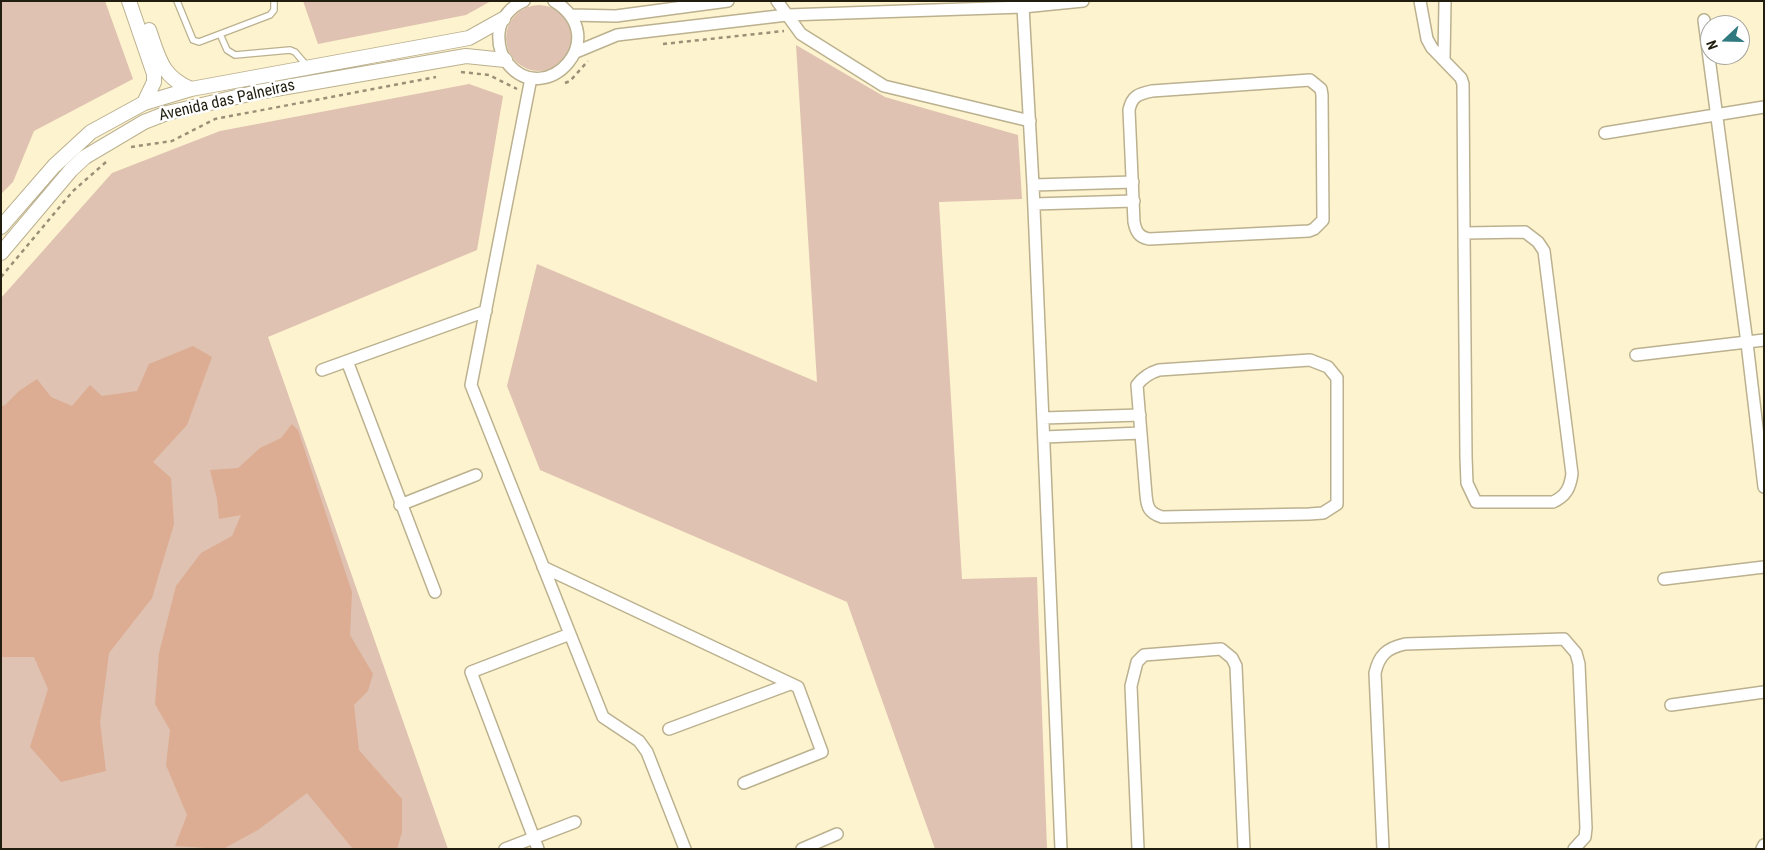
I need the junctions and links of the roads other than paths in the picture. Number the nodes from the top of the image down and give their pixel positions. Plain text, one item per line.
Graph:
1 (129, 1) edge
2 (138, 1) edge
3 (177, 1) edge
4 (274, 1) edge
5 (524, 1) edge
6 (554, 1) edge
7 (728, 1) edge
8 (777, 1) edge
9 (1083, 1) edge
10 (1420, 1) edge
11 (1445, 1) edge
12 (1023, 7) junction
13 (571, 15) junction
14 (787, 15) junction
15 (503, 19) junction
16 (220, 34) junction
17 (576, 52) junction
18 (505, 60) junction
19 (1444, 60) junction
20 (1710, 65) edge
21 (309, 68) junction
22 (531, 78) junction
23 (191, 89) junction
24 (144, 103) junction
25 (1764, 107) edge
26 (1716, 115) junction
27 (1030, 122) junction
28 (1605, 133) dead end
29 (1133, 182) junction
30 (1033, 185) junction
31 (1134, 201) junction
32 (1034, 204) junction
33 (1, 227) edge
34 (1464, 234) junction
35 (1, 253) edge
36 (486, 311) junction
37 (1764, 340) edge
38 (1747, 342) junction
39 (1636, 355) dead end
40 (347, 361) junction
41 (322, 370) dead end
42 (1140, 415) junction
43 (1043, 418) junction
44 (1141, 433) junction
45 (1044, 437) junction
46 (476, 476) dead end
47 (1764, 487) edge
48 (400, 505) junction
49 (542, 567) junction
50 (1764, 567) edge
51 (1664, 579) dead end
52 (434, 592) dead end
53 (570, 634) junction
54 (790, 684) junction
55 (1764, 692) edge
56 (1670, 705) dead end
57 (669, 729) dead end
58 (744, 783) dead end
59 (575, 822) dead end
60 (837, 834) dead end
61 (536, 843) edge
62 (1764, 845) edge
63 (505, 849) edge
64 (685, 849) edge
65 (802, 849) edge
66 (1061, 849) edge
67 (1138, 849) edge
68 (1244, 849) edge
69 (1383, 849) edge
70 (1574, 849) edge
71 (1762, 849) edge

1 - 24 street
2 - 23 street
3 - 16 lane
4 - 16 lane
5 - 15 street
6 - 13 street
7 - 13 street
8 - 14 street
9 - 12 street
10 - 19 street
11 - 19 street
12 - 14 street
12 - 27 street
13 - 17 street
14 - 17 street
14 - 27 street
15 - 18 street
15 - 21 street, Avenida das Palneiras
16 - 21 lane
17 - 22 street
18 - 22 street
18 - 35 street, Avenida das Palneiras
19 - 34 street
20 - 26 street
21 - 23 street, Avenida das Palneiras
22 - 36 street
23 - 24 street, Avenida das Palneiras
24 - 33 street, Avenida das Palneiras
25 - 26 street
26 - 28 street
26 - 38 street
27 - 30 street
29 - 30 street
29 - 31 street
29 - 31 street
30 - 32 street
31 - 32 street
32 - 43 street
34 - 34 street
36 - 40 street
36 - 49 street
37 - 38 street
38 - 39 street
38 - 47 street
40 - 41 street
40 - 48 street
42 - 43 street
42 - 44 street
42 - 44 street
43 - 45 street
44 - 45 street
45 - 66 street
46 - 48 street
48 - 52 street
49 - 53 street
49 - 54 street
50 - 51 street
53 - 61 street
53 - 64 street
54 - 57 street
54 - 58 street
55 - 56 street
59 - 61 street
60 - 65 street
61 - 63 street
62 - 71 street
67 - 68 street
69 - 70 street

